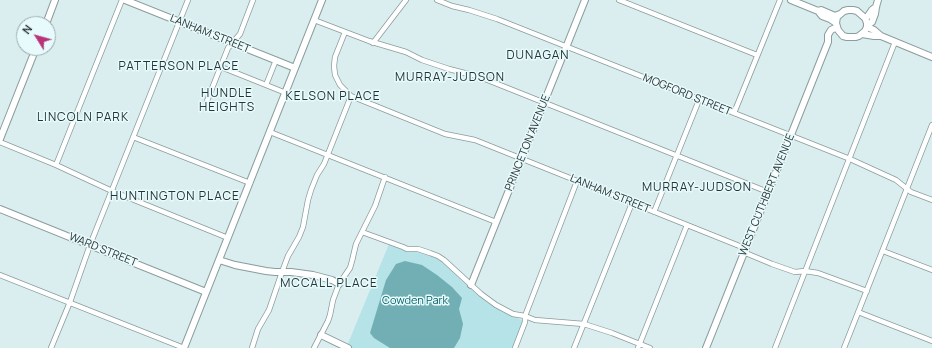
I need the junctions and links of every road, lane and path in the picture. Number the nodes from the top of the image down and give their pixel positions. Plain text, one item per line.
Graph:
1 (55, 0) edge
2 (122, 0) edge
3 (125, 0) edge
4 (188, 0) edge
5 (253, 0) edge
6 (322, 0) edge
7 (406, 0) edge
8 (437, 0) edge
9 (585, 0) edge
10 (619, 0) edge
11 (780, 0) edge
12 (791, 0) edge
13 (878, 0) edge
14 (805, 3) edge
15 (876, 7) junction
16 (818, 11) junction
17 (840, 14) junction
18 (49, 16) edge
19 (865, 18) junction
20 (314, 20) junction
21 (179, 22) junction
22 (836, 25) junction
23 (867, 26) junction
24 (346, 32) junction
25 (840, 33) junction
26 (862, 34) junction
27 (881, 36) junction
28 (828, 42) junction
29 (895, 42) junction
30 (232, 43) junction
31 (373, 43) junction
32 (566, 47) junction
33 (757, 55) junction
34 (33, 56) edge
35 (932, 56) edge
36 (276, 60) junction
37 (221, 67) junction
38 (296, 68) junction
39 (266, 85) junction
40 (286, 93) junction
41 (351, 96) junction
42 (699, 100) junction
43 (207, 101) dead end
44 (544, 102) junction
45 (734, 113) junction
46 (932, 127) edge
47 (270, 132) junction
48 (791, 136) junction
49 (133, 137) junction
50 (0, 140) edge
51 (328, 155) junction
52 (677, 156) junction
53 (521, 159) junction
54 (850, 159) junction
55 (56, 165) junction
56 (384, 177) junction
57 (577, 181) junction
58 (250, 183) junction
59 (907, 189) junction
60 (112, 191) junction
61 (768, 192) junction
62 (932, 200) edge
63 (632, 203) junction
64 (0, 209) edge
65 (654, 212) junction
66 (496, 222) junction
67 (687, 225) junction
68 (362, 232) junction
69 (228, 238) junction
70 (90, 245) junction
71 (745, 251) junction
72 (883, 251) junction
73 (219, 260) junction
74 (932, 270) edge
75 (806, 271) junction
76 (282, 272) junction
77 (0, 275) edge
78 (339, 284) junction
79 (471, 285) junction
80 (867, 290) junction
81 (206, 292) junction
82 (70, 302) junction
83 (858, 312) junction
84 (525, 316) junction
85 (584, 324) junction
86 (321, 335) junction
87 (932, 341) edge
88 (639, 346) edge
89 (51, 348) edge
90 (184, 348) edge
91 (252, 348) edge
92 (314, 348) edge
93 (348, 348) edge
94 (515, 348) edge
95 (574, 348) edge
96 (650, 348) edge
97 (706, 348) edge
98 (775, 348) edge
99 (844, 348) edge

1 - 18 street
2 - 55 street
3 - 21 street, LANHAM STREET
4 - 21 street
5 - 30 street
6 - 20 street
7 - 31 street
8 - 32 street, MOGFORD STREET
9 - 32 street, PRINCETON AVENUE
10 - 33 street
11 - 33 street
12 - 14 street
13 - 15 street
14 - 16 street
15 - 19 street
15 - 23 street
16 - 17 street
16 - 22 street
17 - 19 street
17 - 22 street
19 - 23 street
20 - 24 street
20 - 38 street
21 - 30 street, LANHAM STREET
21 - 49 street
22 - 25 street
22 - 28 street, WEST CUTHBERT AVENUE
23 - 26 street
23 - 27 street
24 - 31 street
24 - 41 street
25 - 26 street
25 - 28 street
26 - 27 street
27 - 29 street
28 - 48 street, WEST CUTHBERT AVENUE
29 - 35 street
29 - 54 street
30 - 36 street, LANHAM STREET
30 - 37 street
31 - 44 street
32 - 42 street, MOGFORD STREET
32 - 44 street, PRINCETON AVENUE
33 - 45 street
34 - 50 street
36 - 38 street, LANHAM STREET
36 - 39 street
37 - 39 street
37 - 43 street
38 - 40 street
39 - 40 street
40 - 47 street
41 - 51 street
41 - 53 street, LANHAM STREET
42 - 45 street, MOGFORD STREET
42 - 52 street
44 - 52 street
44 - 53 street, PRINCETON AVENUE
45 - 48 street, MOGFORD STREET
46 - 59 street
47 - 51 street
47 - 58 street
48 - 54 street, MOGFORD STREET
48 - 61 street, WEST CUTHBERT AVENUE
49 - 58 street
49 - 60 street
50 - 55 street
51 - 56 street
51 - 76 street
52 - 61 street
52 - 65 street
53 - 57 street, LANHAM STREET
53 - 66 street, PRINCETON AVENUE
54 - 59 street, MOGFORD STREET
54 - 75 street
55 - 60 street
56 - 66 street
56 - 68 street
57 - 63 street, LANHAM STREET
57 - 84 street
58 - 69 street
59 - 62 street, MOGFORD STREET
59 - 72 street
60 - 69 street
60 - 70 street
61 - 71 street, WEST CUTHBERT AVENUE
63 - 65 street, LANHAM STREET
63 - 85 street
64 - 70 street, WARD STREET
65 - 67 street, LANHAM STREET
66 - 79 street, PRINCETON AVENUE
67 - 71 street, LANHAM STREET
67 - 88 street
68 - 78 street
68 - 79 street
69 - 73 street
70 - 81 street, WARD STREET
70 - 82 street
71 - 75 street, LANHAM STREET
71 - 97 street, WEST CUTHBERT AVENUE
72 - 74 street
72 - 80 street
73 - 76 street
73 - 81 street
75 - 80 street, LANHAM STREET
75 - 98 street
76 - 78 street
76 - 91 street
77 - 82 street
78 - 86 street
79 - 84 street
80 - 83 street
81 - 90 street
82 - 89 street
82 - 90 street
83 - 87 street
83 - 99 street
84 - 85 street
84 - 94 street
85 - 88 street
85 - 95 street
86 - 92 street
86 - 93 street
88 - 96 street

